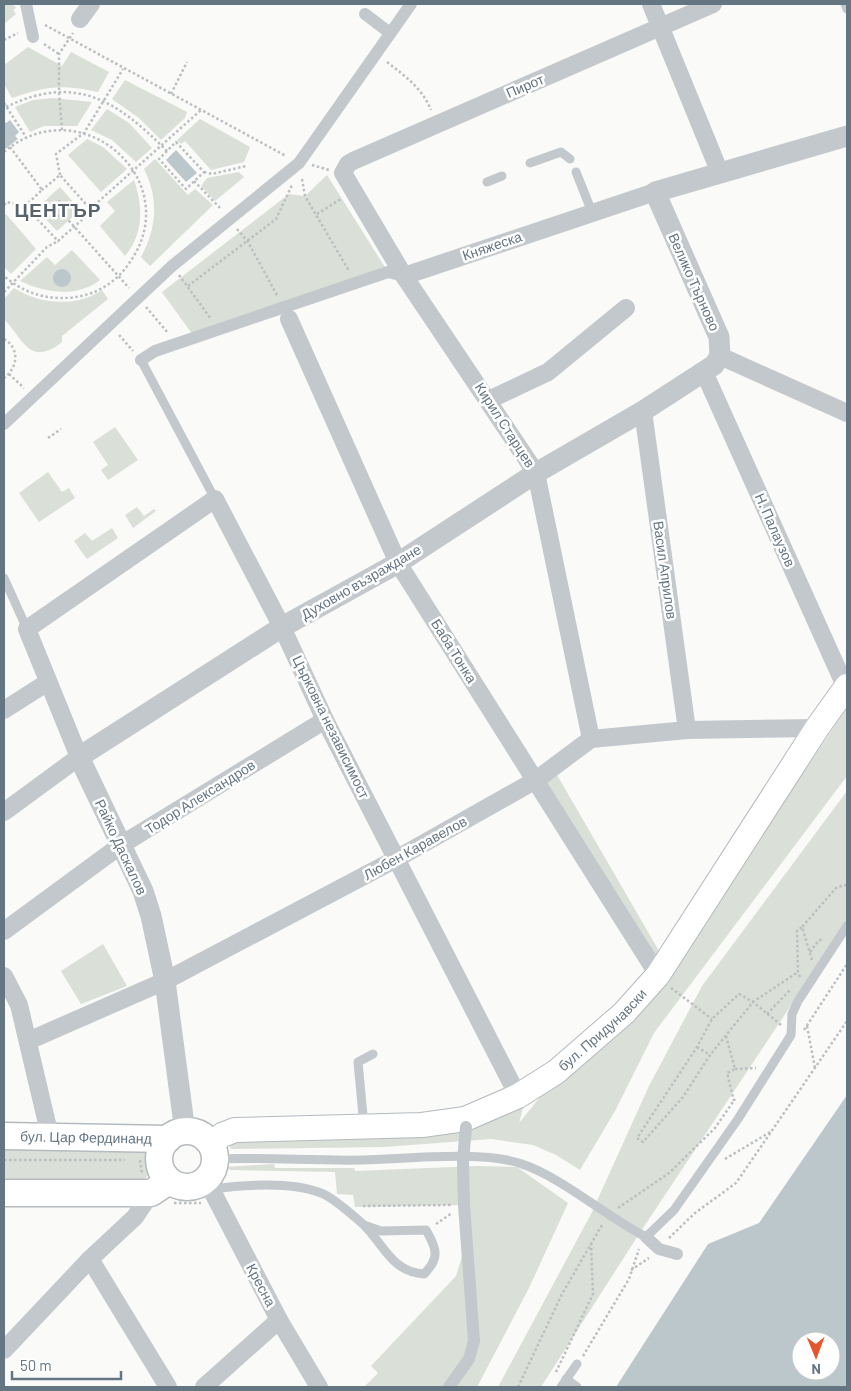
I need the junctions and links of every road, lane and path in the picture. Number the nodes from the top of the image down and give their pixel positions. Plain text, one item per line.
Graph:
1 (26, 4) edge
2 (91, 4) edge
3 (411, 4) edge
4 (650, 4) edge
5 (713, 4) edge
6 (845, 4) edge
7 (847, 9) edge
8 (365, 14) dead end
9 (80, 18) dead end
10 (661, 28) junction
11 (31, 32) junction
12 (390, 33) junction
13 (4, 40) edge
14 (69, 40) junction
15 (59, 54) junction
16 (376, 54) junction
17 (187, 62) dead end
18 (123, 69) junction
19 (59, 92) junction
20 (171, 94) junction
21 (104, 100) junction
22 (4, 103) edge
23 (6, 107) junction
24 (201, 110) junction
25 (436, 124) junction
26 (62, 130) junction
27 (84, 133) junction
28 (26, 137) junction
29 (846, 141) edge
30 (10, 147) junction
31 (162, 147) junction
32 (167, 151) junction
33 (4, 152) edge
34 (570, 159) dead end
35 (299, 162) junction
36 (530, 163) dead end
37 (246, 166) dead end
38 (134, 172) junction
39 (204, 172) junction
40 (576, 172) dead end
41 (343, 173) junction
42 (720, 173) junction
43 (60, 175) junction
44 (502, 176) dead end
45 (194, 181) junction
46 (487, 182) dead end
47 (42, 190) junction
48 (354, 190) junction
49 (655, 192) junction
50 (4, 206) edge
51 (25, 206) junction
52 (92, 211) junction
53 (592, 212) junction
54 (62, 213) junction
55 (317, 214) junction
56 (229, 218) junction
57 (74, 227) junction
58 (58, 242) junction
59 (248, 242) junction
60 (172, 266) junction
61 (4, 276) edge
62 (118, 276) junction
63 (404, 276) junction
64 (12, 283) junction
65 (356, 284) junction
66 (188, 286) junction
67 (4, 292) edge
68 (137, 298) junction
69 (626, 308) dead end
70 (287, 313) junction
71 (110, 324) junction
72 (217, 330) junction
73 (4, 339) edge
74 (178, 344) junction
75 (720, 356) junction
76 (140, 360) junction
77 (704, 372) junction
78 (9, 374) junction
79 (4, 378) edge
80 (32, 397) junction
81 (489, 400) junction
82 (643, 411) junction
83 (847, 413) edge
84 (4, 424) edge
85 (61, 429) dead end
86 (48, 438) dead end
87 (536, 473) junction
88 (215, 499) junction
89 (398, 563) junction
90 (4, 578) edge
91 (282, 627) junction
92 (27, 629) junction
93 (48, 682) junction
94 (847, 687) edge
95 (4, 710) edge
96 (325, 720) junction
97 (817, 728) junction
98 (688, 730) junction
99 (591, 739) junction
100 (79, 757) junction
101 (536, 780) junction
102 (4, 812) edge
103 (121, 845) junction
104 (396, 859) junction
105 (847, 885) edge
106 (802, 926) junction
107 (847, 926) edge
108 (4, 931) edge
109 (798, 972) junction
110 (816, 974) junction
111 (4, 976) edge
112 (662, 980) junction
113 (165, 981) junction
114 (794, 985) dead end
115 (805, 991) junction
116 (753, 1002) junction
117 (767, 1014) junction
118 (712, 1019) junction
119 (847, 1021) edge
120 (807, 1025) dead end
121 (791, 1035) junction
122 (726, 1036) junction
123 (28, 1041) junction
124 (697, 1047) junction
125 (373, 1054) dead end
126 (710, 1055) junction
127 (761, 1060) dead end
128 (756, 1068) junction
129 (815, 1068) junction
130 (735, 1069) junction
131 (768, 1070) junction
132 (751, 1075) dead end
133 (738, 1095) dead end
134 (518, 1096) junction
135 (734, 1102) junction
136 (738, 1118) junction
137 (465, 1123) junction
138 (364, 1126) junction
139 (773, 1130) junction
140 (177, 1135) junction
141 (4, 1136) edge
142 (50, 1136) junction
143 (213, 1152) junction
144 (4, 1160) edge
145 (141, 1160) dead end
146 (723, 1160) dead end
147 (207, 1186) junction
148 (160, 1187) junction
149 (4, 1193) edge
150 (363, 1206) dead end
151 (609, 1214) junction
152 (364, 1225) junction
153 (426, 1230) junction
154 (646, 1236) junction
155 (591, 1242) junction
156 (659, 1249) junction
157 (677, 1254) dead end
158 (90, 1259) junction
159 (632, 1270) junction
160 (279, 1320) junction
161 (4, 1350) edge
162 (576, 1364) joint
163 (556, 1373) dead end
164 (563, 1383) edge
165 (168, 1387) edge
166 (204, 1387) edge
167 (319, 1387) edge
168 (449, 1387) edge
169 (518, 1387) edge
170 (577, 1387) edge

1 - 11 street
2 - 9 street
3 - 12 street
4 - 10 street
5 - 10 street, Пирот
6 - 7 lane
8 - 12 street
10 - 25 street, Пирот
10 - 42 street
11 - 13 path
11 - 14 path
11 - 15 path
12 - 16 street
14 - 15 path
14 - 18 path
15 - 19 path
16 - 25 path
16 - 35 street
17 - 20 path
18 - 20 path
18 - 21 path
19 - 21 path
19 - 23 path
19 - 26 path
20 - 24 path
21 - 27 path
21 - 31 path
22 - 23 path
23 - 28 path
24 - 31 path
24 - 35 path
25 - 41 street, Пирот
26 - 27 path
26 - 28 path
27 - 38 path
27 - 43 path
28 - 30 path
29 - 42 street, Княжеска
30 - 33 path
30 - 47 path
31 - 32 path
31 - 38 path
32 - 39 path
32 - 45 path
34 - 36 lane
35 - 41 path
35 - 55 path
35 - 56 street
35 - 59 path
37 - 39 path
38 - 52 path
38 - 62 path
39 - 45 path
40 - 53 lane
41 - 48 street, Кирил Старцев
42 - 49 street, Княжеска
43 - 47 path
43 - 52 path
44 - 46 lane
45 - 56 path
47 - 51 path
48 - 55 path
48 - 63 street, Кирил Старцев
49 - 53 street, Княжеска
49 - 75 street, Велико Търново
50 - 51 path
51 - 58 path
52 - 57 path
53 - 63 street, Княжеска
54 - 54 path
54 - 57 path
55 - 65 path
56 - 59 path
56 - 60 street
57 - 58 path
57 - 62 path
58 - 64 path
59 - 66 path
59 - 70 path
60 - 66 path
60 - 68 street
61 - 64 path
62 - 64 path
62 - 68 path
63 - 65 street, Княжеска
63 - 81 street, Кирил Старцев
64 - 67 path
65 - 70 street, Княжеска
66 - 72 path
68 - 71 street
68 - 74 path
69 - 81 street
70 - 72 street, Княжеска
70 - 89 street, Баба Тонка
71 - 76 path
71 - 80 street
72 - 74 street, Княжеска
73 - 78 path
74 - 76 street, Княжеска
75 - 77 street, Духовно възраждане
75 - 83 street
76 - 88 lane, Църковна независимост
77 - 82 street, Духовно възраждане
77 - 94 street, Н. Палаузов
78 - 79 path
78 - 80 path
80 - 84 street
81 - 87 street, Кирил Старцев
82 - 87 street, Духовно възраждане
82 - 98 street, Васил Априлов
85 - 86 path
87 - 89 street, Духовно възраждане
87 - 99 street, Кирил Старцев
88 - 91 street, Църковна независимост
88 - 92 street
89 - 91 street, Духовно възраждане
89 - 101 street, Баба Тонка
90 - 92 lane, Райко Даскалов
91 - 96 street, Църковна независимост
91 - 100 street, Духовно възраждане
92 - 93 street, Райко Даскалов
93 - 95 street
93 - 100 street, Райко Даскалов
94 - 97 main road, бул. Придунавски
96 - 103 street, Тодор Александров
96 - 104 street, Църковна независимост
97 - 98 street
97 - 112 main road, бул. Придунавски
98 - 99 street
99 - 101 street, Любен Каравелов
100 - 102 street, Духовно възраждане
100 - 103 street, Райко Даскалов
101 - 104 street, Любен Каравелов
101 - 112 street, Баба Тонка
103 - 108 street, Тодор Александров
103 - 113 street, Райко Даскалов
104 - 113 street, Любен Каравелов
104 - 134 street, Църковна независимост
105 - 106 path
106 - 109 path
106 - 110 path
107 - 110 lane
109 - 115 path
109 - 116 path
110 - 115 lane
111 - 123 street
112 - 118 path
112 - 134 main road, бул. Придунавски
113 - 123 street, Любен Каравелов
113 - 140 street, Райко Даскалов
114 - 117 path
115 - 121 lane
116 - 117 path
116 - 118 path
116 - 122 path
117 - 121 path
118 - 124 path
119 - 129 path
120 - 129 path
121 - 131 lane
122 - 126 path
122 - 130 path
123 - 142 street
124 - 126 path
124 - 126 path
125 - 138 lane
127 - 128 path
128 - 130 path
128 - 131 path
128 - 132 path
129 - 139 path
130 - 135 path
131 - 136 lane
133 - 135 path
134 - 137 main road, бул. Придунавски
135 - 136 path
135 - 151 path
136 - 154 lane
137 - 138 main road, бул. Придунавски
137 - 168 street, bridge
138 - 143 main road, бул. Придунавски
139 - 146 path
139 - 156 path
140 - 142 main road, бул. Цар Фердинанд
140 - 143 main road
140 - 148 main road
141 - 142 main road, бул. Цар Фердинанд
143 - 147 main road
143 - 151 lane
144 - 145 path
147 - 148 main road
147 - 152 lane
147 - 160 street, Кресна
148 - 149 main road
148 - 158 street
150 - 153 path
151 - 154 lane
151 - 155 path
152 - 153 lane
152 - 153 lane
154 - 156 street
154 - 159 path
155 - 163 path
155 - 169 path
156 - 157 street
156 - 159 path
158 - 161 street
158 - 165 street
159 - 162 path
160 - 166 street
160 - 167 street, Кресна
162 - 164 lane
164 - 170 lane

